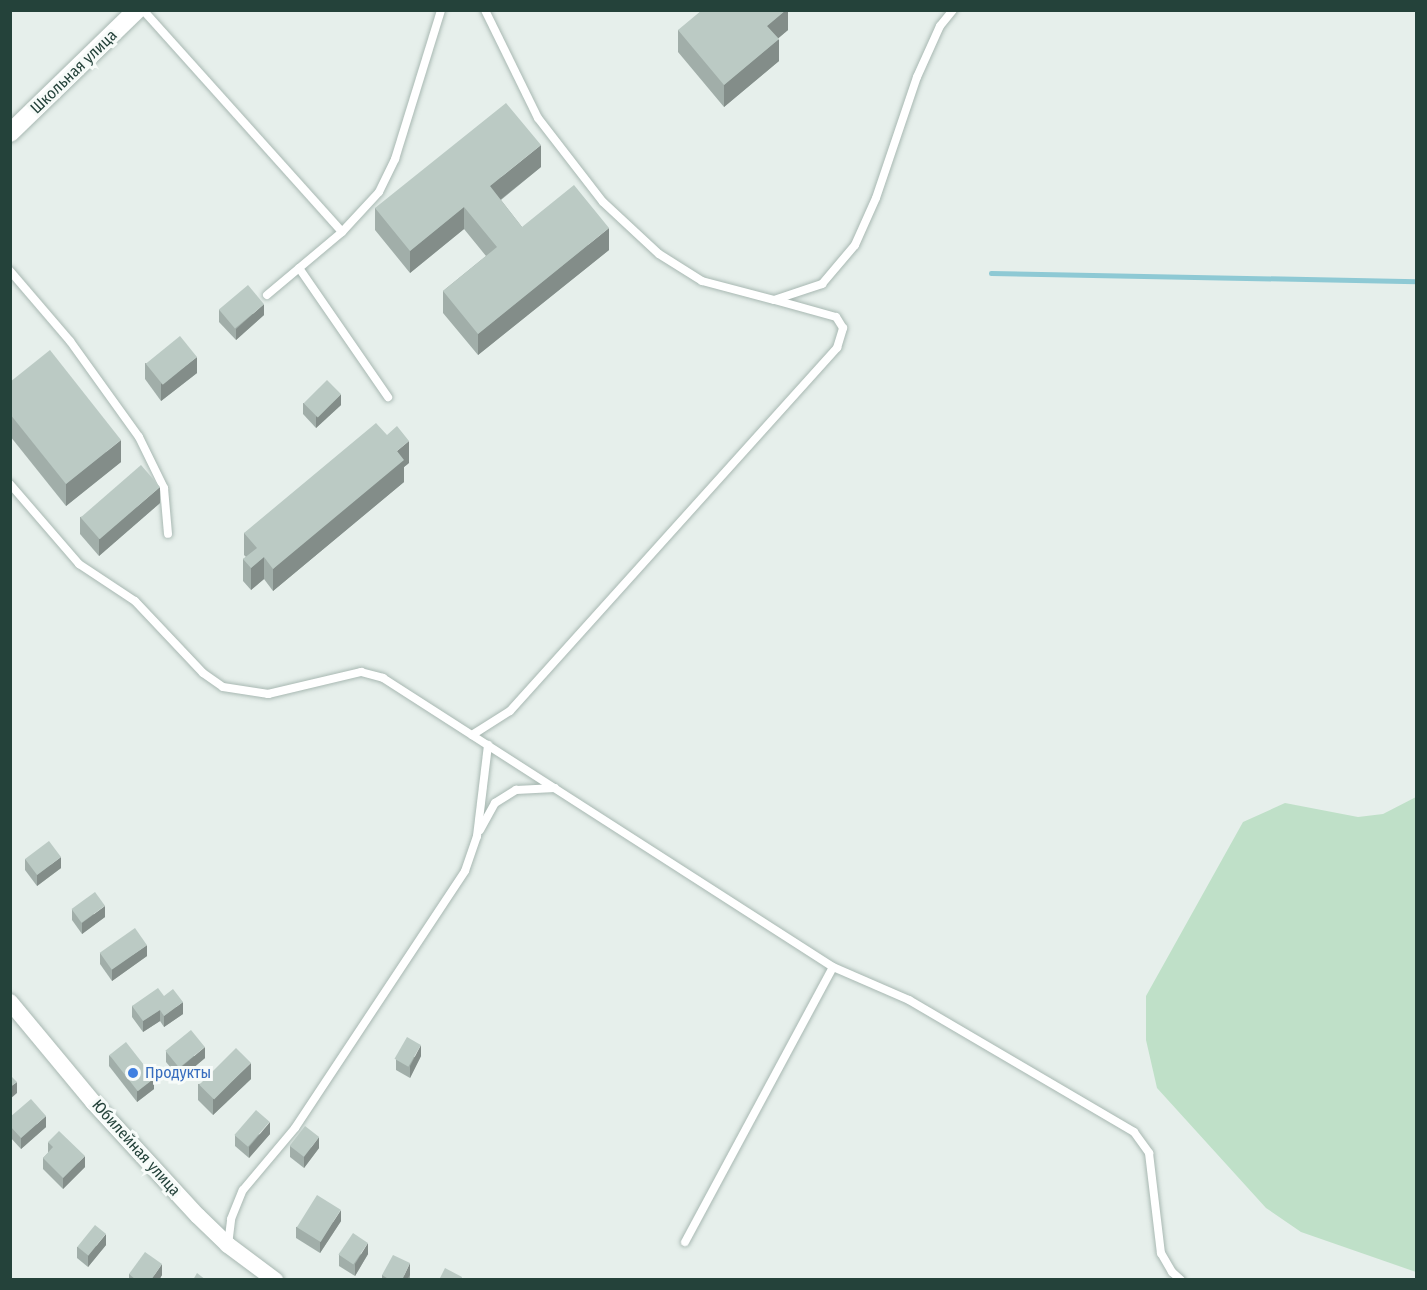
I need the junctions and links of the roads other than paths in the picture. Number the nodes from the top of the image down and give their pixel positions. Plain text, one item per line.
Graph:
1 (136, 10) edge
2 (143, 10) edge
3 (441, 10) edge
4 (484, 10) edge
5 (953, 10) edge
6 (10, 133) edge
7 (342, 232) junction
8 (299, 268) junction
9 (10, 272) edge
10 (267, 295) dead end
11 (774, 300) junction
12 (388, 397) dead end
13 (10, 484) edge
14 (168, 534) dead end
15 (472, 735) junction
16 (488, 745) junction
17 (555, 788) junction
18 (477, 836) junction
19 (833, 967) junction
20 (10, 1002) edge
21 (685, 1242) dead end
22 (228, 1245) junction
23 (275, 1280) edge
24 (1181, 1280) edge

1 - 6 street, Школьная улица
2 - 7 lane
3 - 7 lane
4 - 11 lane
5 - 11 lane
7 - 8 lane
8 - 10 lane
8 - 12 lane
9 - 14 lane
11 - 15 lane
13 - 15 lane
15 - 16 lane
16 - 17 lane
16 - 18 lane
17 - 18 lane
17 - 19 lane
18 - 22 lane
19 - 21 lane
19 - 24 lane
20 - 22 street, Юбилейная улица
22 - 23 street, Юбилейная улица

